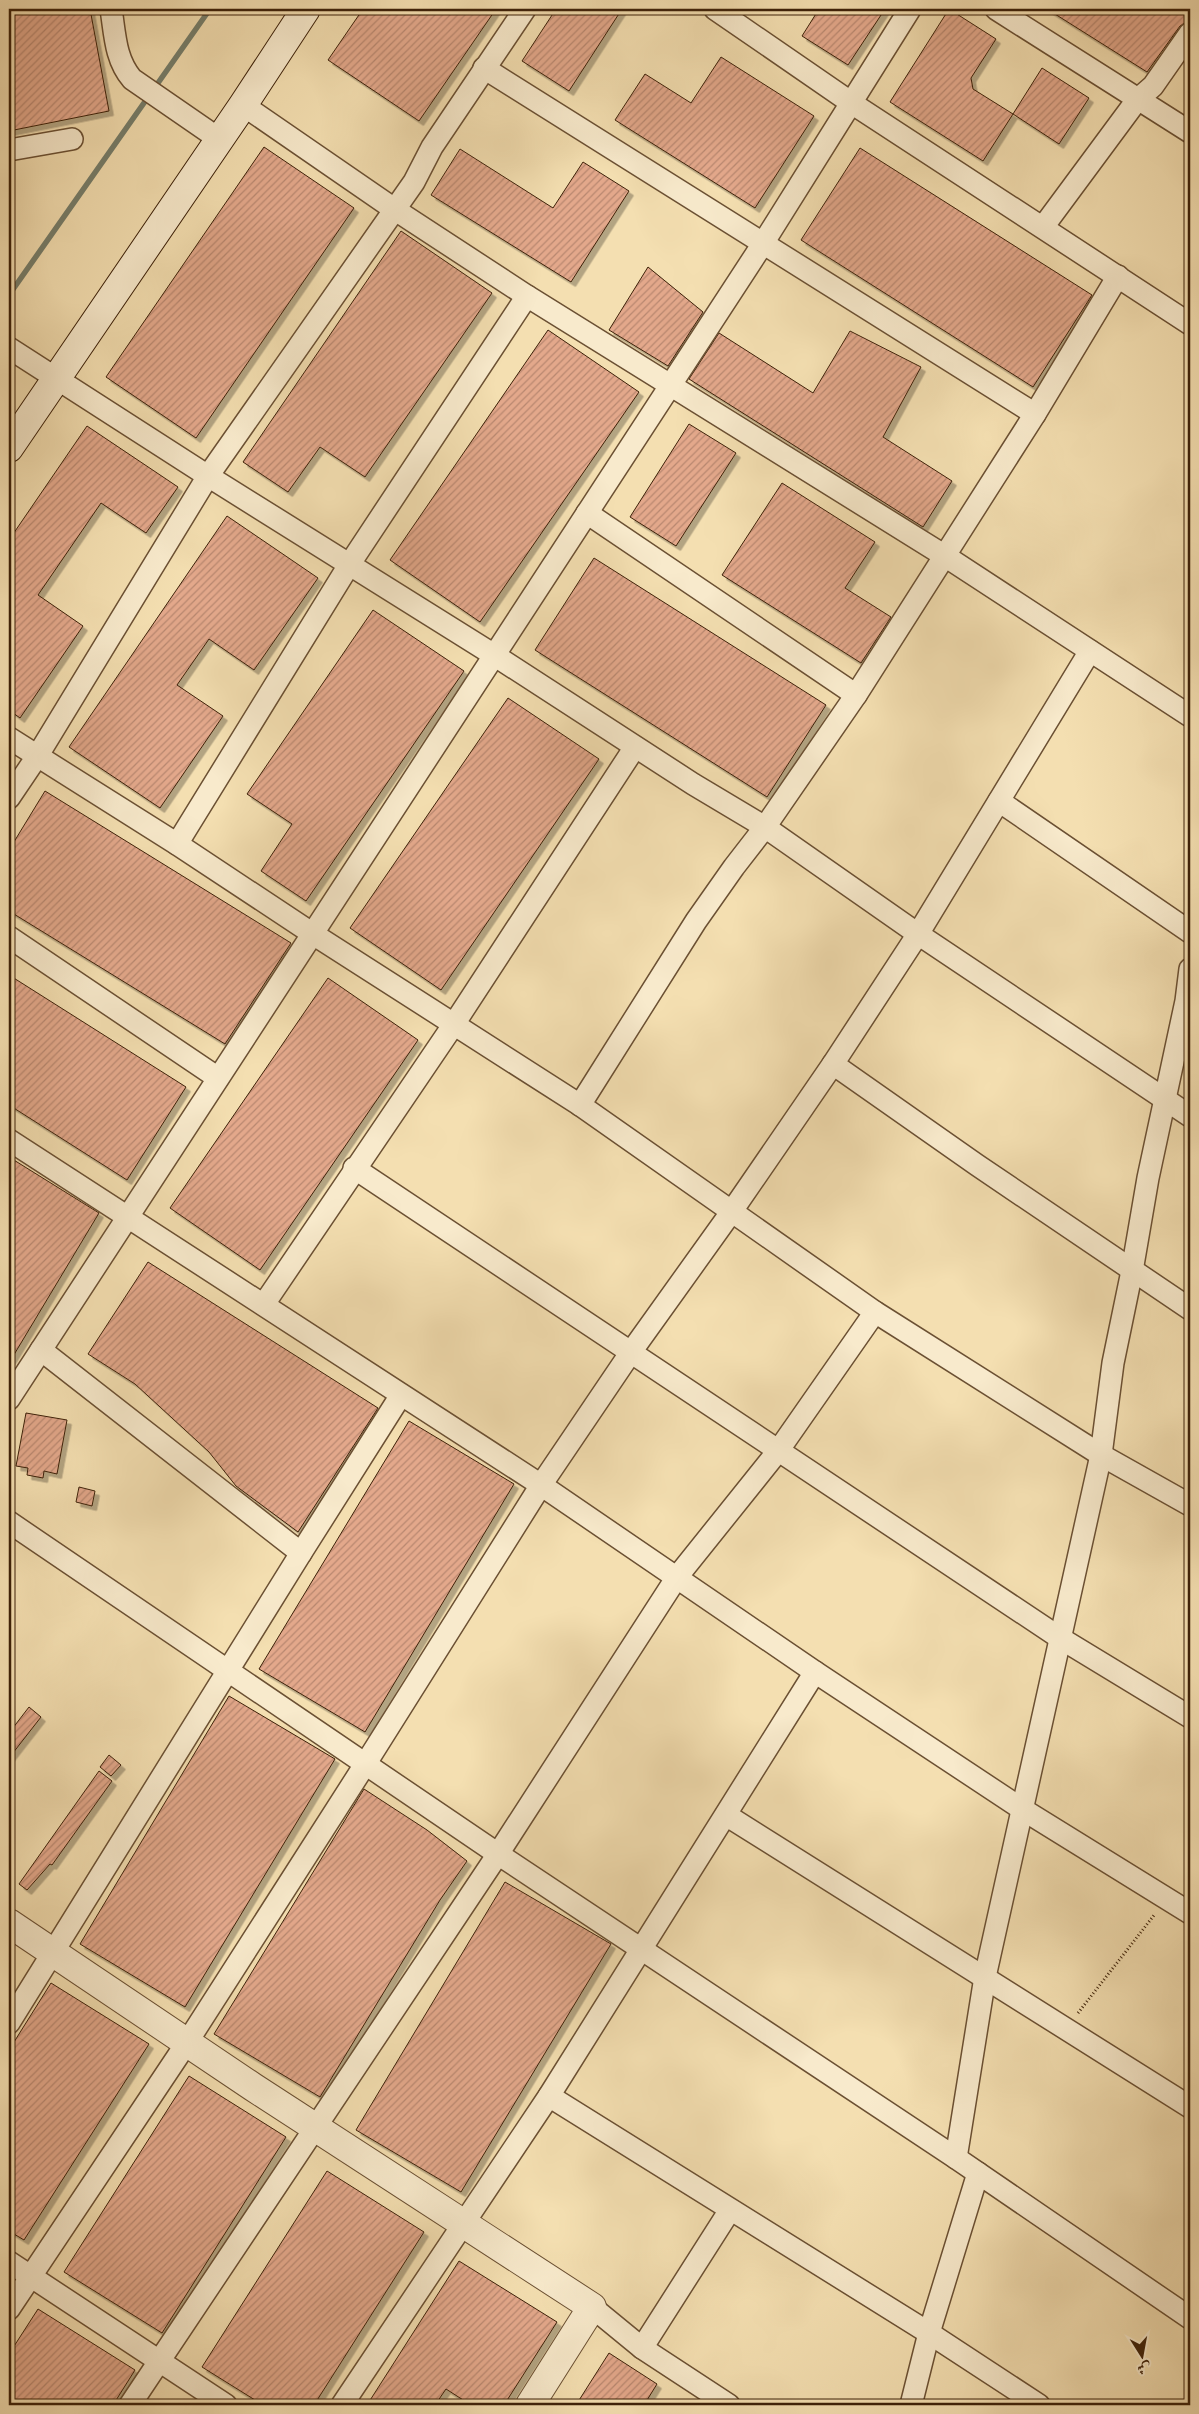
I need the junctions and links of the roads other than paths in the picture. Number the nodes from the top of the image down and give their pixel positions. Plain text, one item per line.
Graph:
1 (111, 9) edge
2 (306, 9) edge
3 (525, 9) edge
4 (715, 9) edge
5 (910, 9) edge
6 (996, 9) edge
7 (1190, 33) edge
8 (484, 68) junction
9 (1137, 100) junction
10 (852, 104) junction
11 (243, 105) junction
12 (1190, 132) edge
13 (72, 139) dead end
14 (219, 139) junction
15 (9, 150) edge
16 (394, 209) junction
17 (1043, 227) junction
18 (762, 245) junction
19 (1118, 276) junction
20 (527, 296) junction
21 (1190, 324) edge
22 (9, 348) edge
23 (56, 377) junction
24 (671, 384) junction
25 (1035, 414) junction
26 (9, 448) edge
27 (208, 476) junction
28 (587, 513) junction
29 (945, 556) junction
30 (349, 564) junction
31 (1090, 651) junction
32 (494, 655) junction
33 (856, 695) junction
34 (1190, 716) edge
35 (9, 738) edge
36 (635, 747) junction
37 (38, 755) junction
38 (9, 798) edge
39 (999, 801) junction
40 (765, 827) junction
41 (177, 844) junction
42 (1190, 932) edge
43 (313, 934) junction
44 (918, 934) junction
45 (9, 937) edge
46 (1190, 969) edge
47 (454, 1024) junction
48 (833, 1064) junction
49 (218, 1078) junction
50 (1166, 1098) junction
51 (580, 1105) junction
52 (1190, 1116) edge
53 (9, 1140) edge
54 (354, 1168) junction
55 (732, 1211) junction
56 (128, 1216) junction
57 (1132, 1271) junction
58 (264, 1304) junction
59 (1190, 1309) edge
60 (876, 1312) junction
61 (41, 1350) junction
62 (630, 1352) junction
63 (402, 1395) junction
64 (9, 1399) edge
65 (778, 1451) junction
66 (1101, 1455) junction
67 (541, 1485) junction
68 (1190, 1505) edge
69 (9, 1522) edge
70 (301, 1553) junction
71 (677, 1577) junction
72 (1060, 1638) junction
73 (227, 1671) junction
74 (815, 1672) junction
75 (1190, 1717) edge
76 (366, 1763) junction
77 (1022, 1809) junction
78 (726, 1815) junction
79 (498, 1854) junction
80 (1190, 1913) edge
81 (9, 1924) edge
82 (641, 1949) junction
83 (54, 1952) junction
84 (985, 1977) junction
85 (9, 2023) edge
86 (186, 2044) junction
87 (549, 2096) junction
88 (1190, 2108) edge
89 (316, 2129) junction
90 (956, 2158) junction
91 (978, 2173) junction
92 (730, 2210) junction
93 (465, 2225) junction
94 (9, 2262) edge
95 (30, 2276) junction
96 (592, 2307) junction
97 (9, 2309) edge
98 (1190, 2318) edge
99 (929, 2334) junction
100 (642, 2348) junction
101 (160, 2360) junction
102 (130, 2405) edge
103 (226, 2405) edge
104 (342, 2405) edge
105 (530, 2405) edge
106 (729, 2405) edge
107 (911, 2405) edge
108 (1038, 2405) edge

1 - 14 street
2 - 11 street
3 - 8 street
4 - 10 street
5 - 10 street
6 - 9 street
7 - 9 street
8 - 16 street
8 - 18 street
9 - 12 street
9 - 17 street
10 - 17 street
10 - 18 street
11 - 14 street
11 - 16 street
13 - 15 street
14 - 23 street
16 - 20 street
16 - 27 street
17 - 19 street
18 - 24 street
18 - 25 street
19 - 21 street
19 - 25 street
20 - 24 street
20 - 30 street
22 - 23 street
23 - 26 street
23 - 27 street
24 - 28 street
24 - 29 street
25 - 29 street
27 - 30 street
27 - 37 street
28 - 32 street
28 - 33 street
29 - 31 street
29 - 33 street
30 - 32 street
30 - 41 street
31 - 34 street
31 - 39 street
32 - 36 street
32 - 43 street
33 - 40 street
35 - 37 street
36 - 40 street
36 - 47 street
37 - 38 street
37 - 41 street
39 - 42 street
39 - 44 street
40 - 44 street
40 - 51 street
41 - 43 street
43 - 47 street
43 - 49 street
44 - 48 street
44 - 50 street
45 - 49 street
46 - 50 street
47 - 51 street
47 - 54 street
48 - 55 street
48 - 57 street
49 - 56 street
50 - 52 street
50 - 57 street
51 - 55 street
53 - 56 street
54 - 58 street
54 - 62 street
55 - 60 street
55 - 62 street
56 - 58 street
56 - 61 street
57 - 59 street
57 - 66 street
58 - 63 street
60 - 65 street
60 - 66 street
61 - 64 street
61 - 70 street
62 - 65 street
62 - 67 street
63 - 67 street
63 - 70 street
65 - 71 street
65 - 72 street
66 - 68 street
66 - 72 street
67 - 71 street
67 - 76 street
69 - 73 street
70 - 73 street
71 - 74 street
71 - 79 street
72 - 75 street
72 - 77 street
73 - 76 street
73 - 83 street
74 - 77 street
74 - 78 street
76 - 79 street
76 - 86 street
77 - 80 street
77 - 84 street
78 - 82 street
78 - 84 street
79 - 82 street
79 - 89 street
81 - 83 street
82 - 87 street
82 - 90 street
83 - 85 street
83 - 86 street
84 - 88 street
84 - 90 street
86 - 89 street
86 - 95 street
87 - 92 street
87 - 93 street
89 - 93 street
89 - 101 street
90 - 91 street
91 - 98 street
91 - 99 street
92 - 99 street
92 - 100 street
93 - 96 street
93 - 104 street
94 - 95 street
95 - 97 street
95 - 101 street
96 - 100 street
96 - 105 street
99 - 107 street
99 - 108 street
100 - 106 street
101 - 102 street
101 - 103 street

